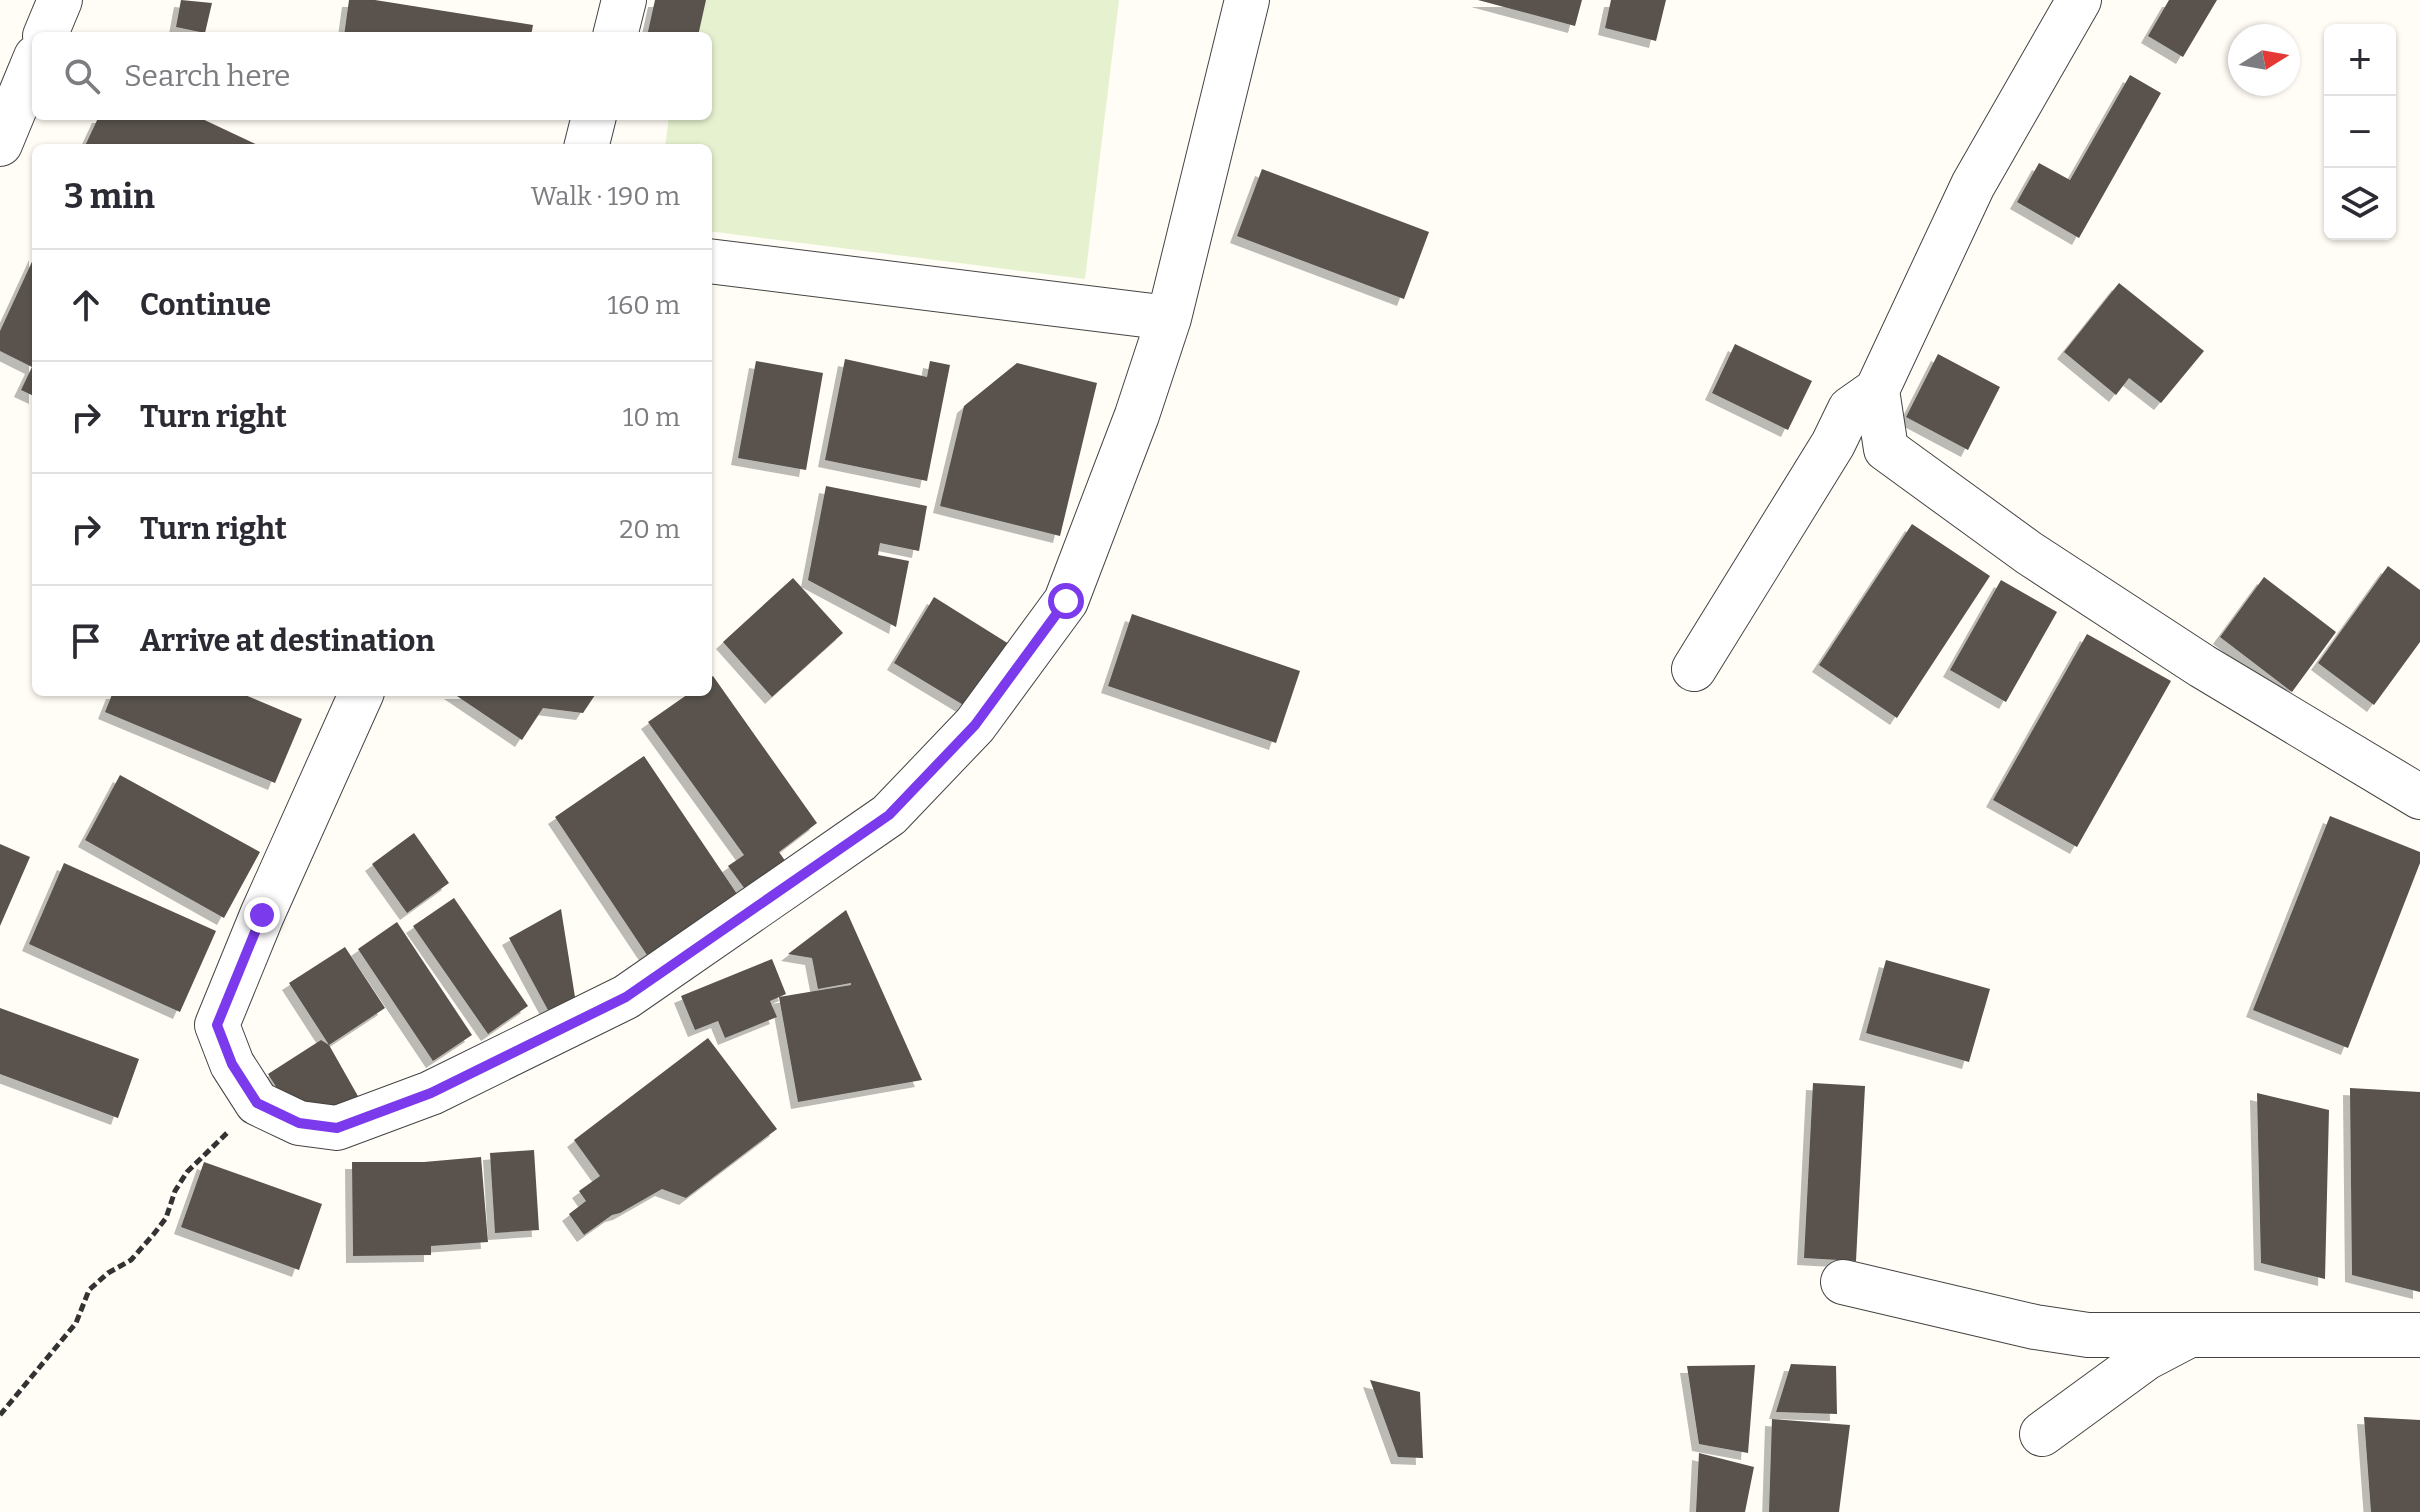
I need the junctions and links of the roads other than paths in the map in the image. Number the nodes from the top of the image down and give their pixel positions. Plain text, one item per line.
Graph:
1 (60, 0) edge
2 (624, 0) edge
3 (1247, 0) edge
4 (2079, 0) edge
5 (47, 32) edge
6 (616, 32) edge
7 (32, 67) edge
8 (593, 120) edge
9 (0, 144) edge
10 (587, 144) edge
11 (712, 261) edge
12 (1169, 318) junction
13 (1877, 390) junction
14 (1694, 669) dead end
15 (360, 696) edge
16 (2420, 797) edge
17 (1843, 1282) dead end
18 (2420, 1335) edge
19 (2188, 1336) junction
20 (2042, 1434) dead end

1 - 5 street
2 - 6 street
3 - 12 street
4 - 13 street
7 - 9 street
8 - 10 street
11 - 12 street
12 - 15 street
13 - 14 street
13 - 16 street
17 - 19 street
18 - 19 street
19 - 20 street

